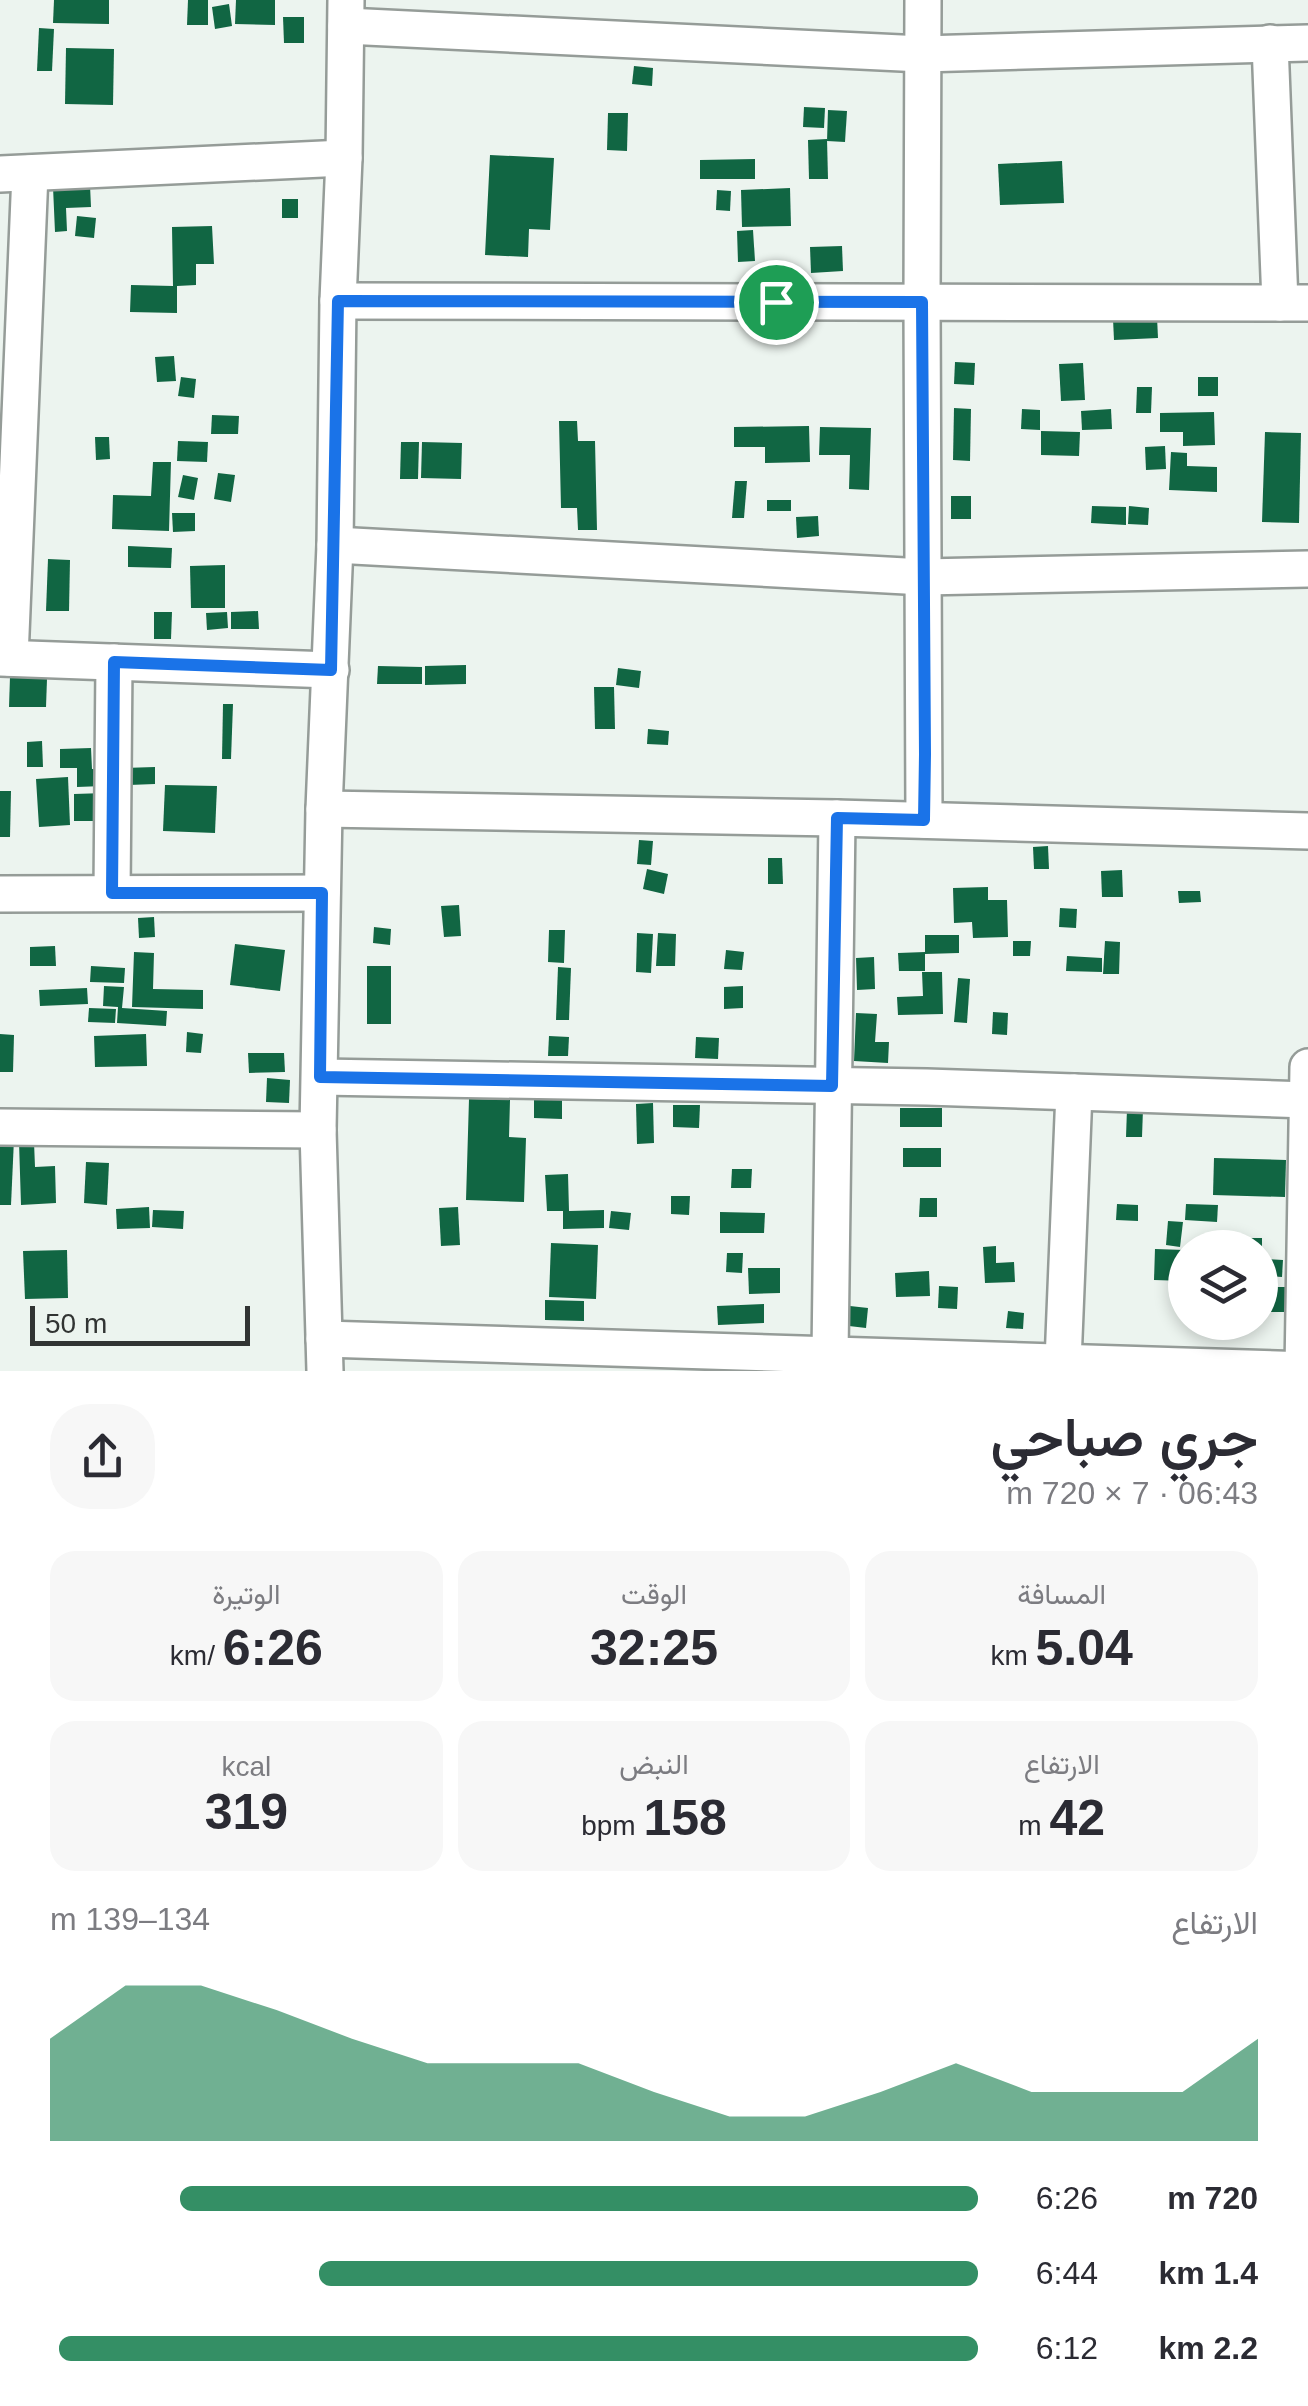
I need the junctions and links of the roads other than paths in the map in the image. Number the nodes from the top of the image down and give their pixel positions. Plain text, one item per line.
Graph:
1 (923, 0) edge
2 (346, 13) edge
3 (1270, 43) junction
4 (1308, 43) edge
5 (922, 54) junction
6 (344, 158) junction
7 (15, 173) edge
8 (338, 301) junction
9 (922, 302) junction
10 (1294, 303) edge
11 (334, 545) junction
12 (1308, 569) edge
13 (924, 577) junction
14 (5, 658) edge
15 (114, 662) junction
16 (331, 670) junction
17 (324, 809) junction
18 (837, 818) junction
19 (924, 820) junction
20 (1308, 830) edge
21 (112, 893) junction
22 (322, 893) junction
23 (0, 894) edge
24 (1308, 1066) edge
25 (320, 1077) junction
26 (832, 1086) junction
27 (1074, 1092) junction
28 (1308, 1100) edge
29 (0, 1127) edge
30 (318, 1130) junction
31 (324, 1355) edge
32 (830, 1355) junction
33 (1063, 1362) junction
34 (1306, 1370) edge

1 - 5 street
2 - 5 street
2 - 6 street
3 - 4 street
3 - 5 street
3 - 10 street
5 - 9 street
6 - 7 street
6 - 8 street
7 - 14 street
8 - 9 street
8 - 11 street
9 - 10 street
9 - 13 street
11 - 13 street
11 - 16 street
12 - 13 street
13 - 19 street
14 - 15 street
15 - 16 street
15 - 21 street
16 - 17 street
17 - 18 street
17 - 22 street
18 - 19 street
18 - 26 street
19 - 20 street
21 - 22 street
21 - 23 street
22 - 25 street
24 - 28 street
25 - 26 street
25 - 30 street
26 - 27 street
26 - 32 street
27 - 28 street
27 - 33 street
28 - 34 street
29 - 30 street
30 - 31 street
31 - 32 street
32 - 33 street
33 - 34 street

